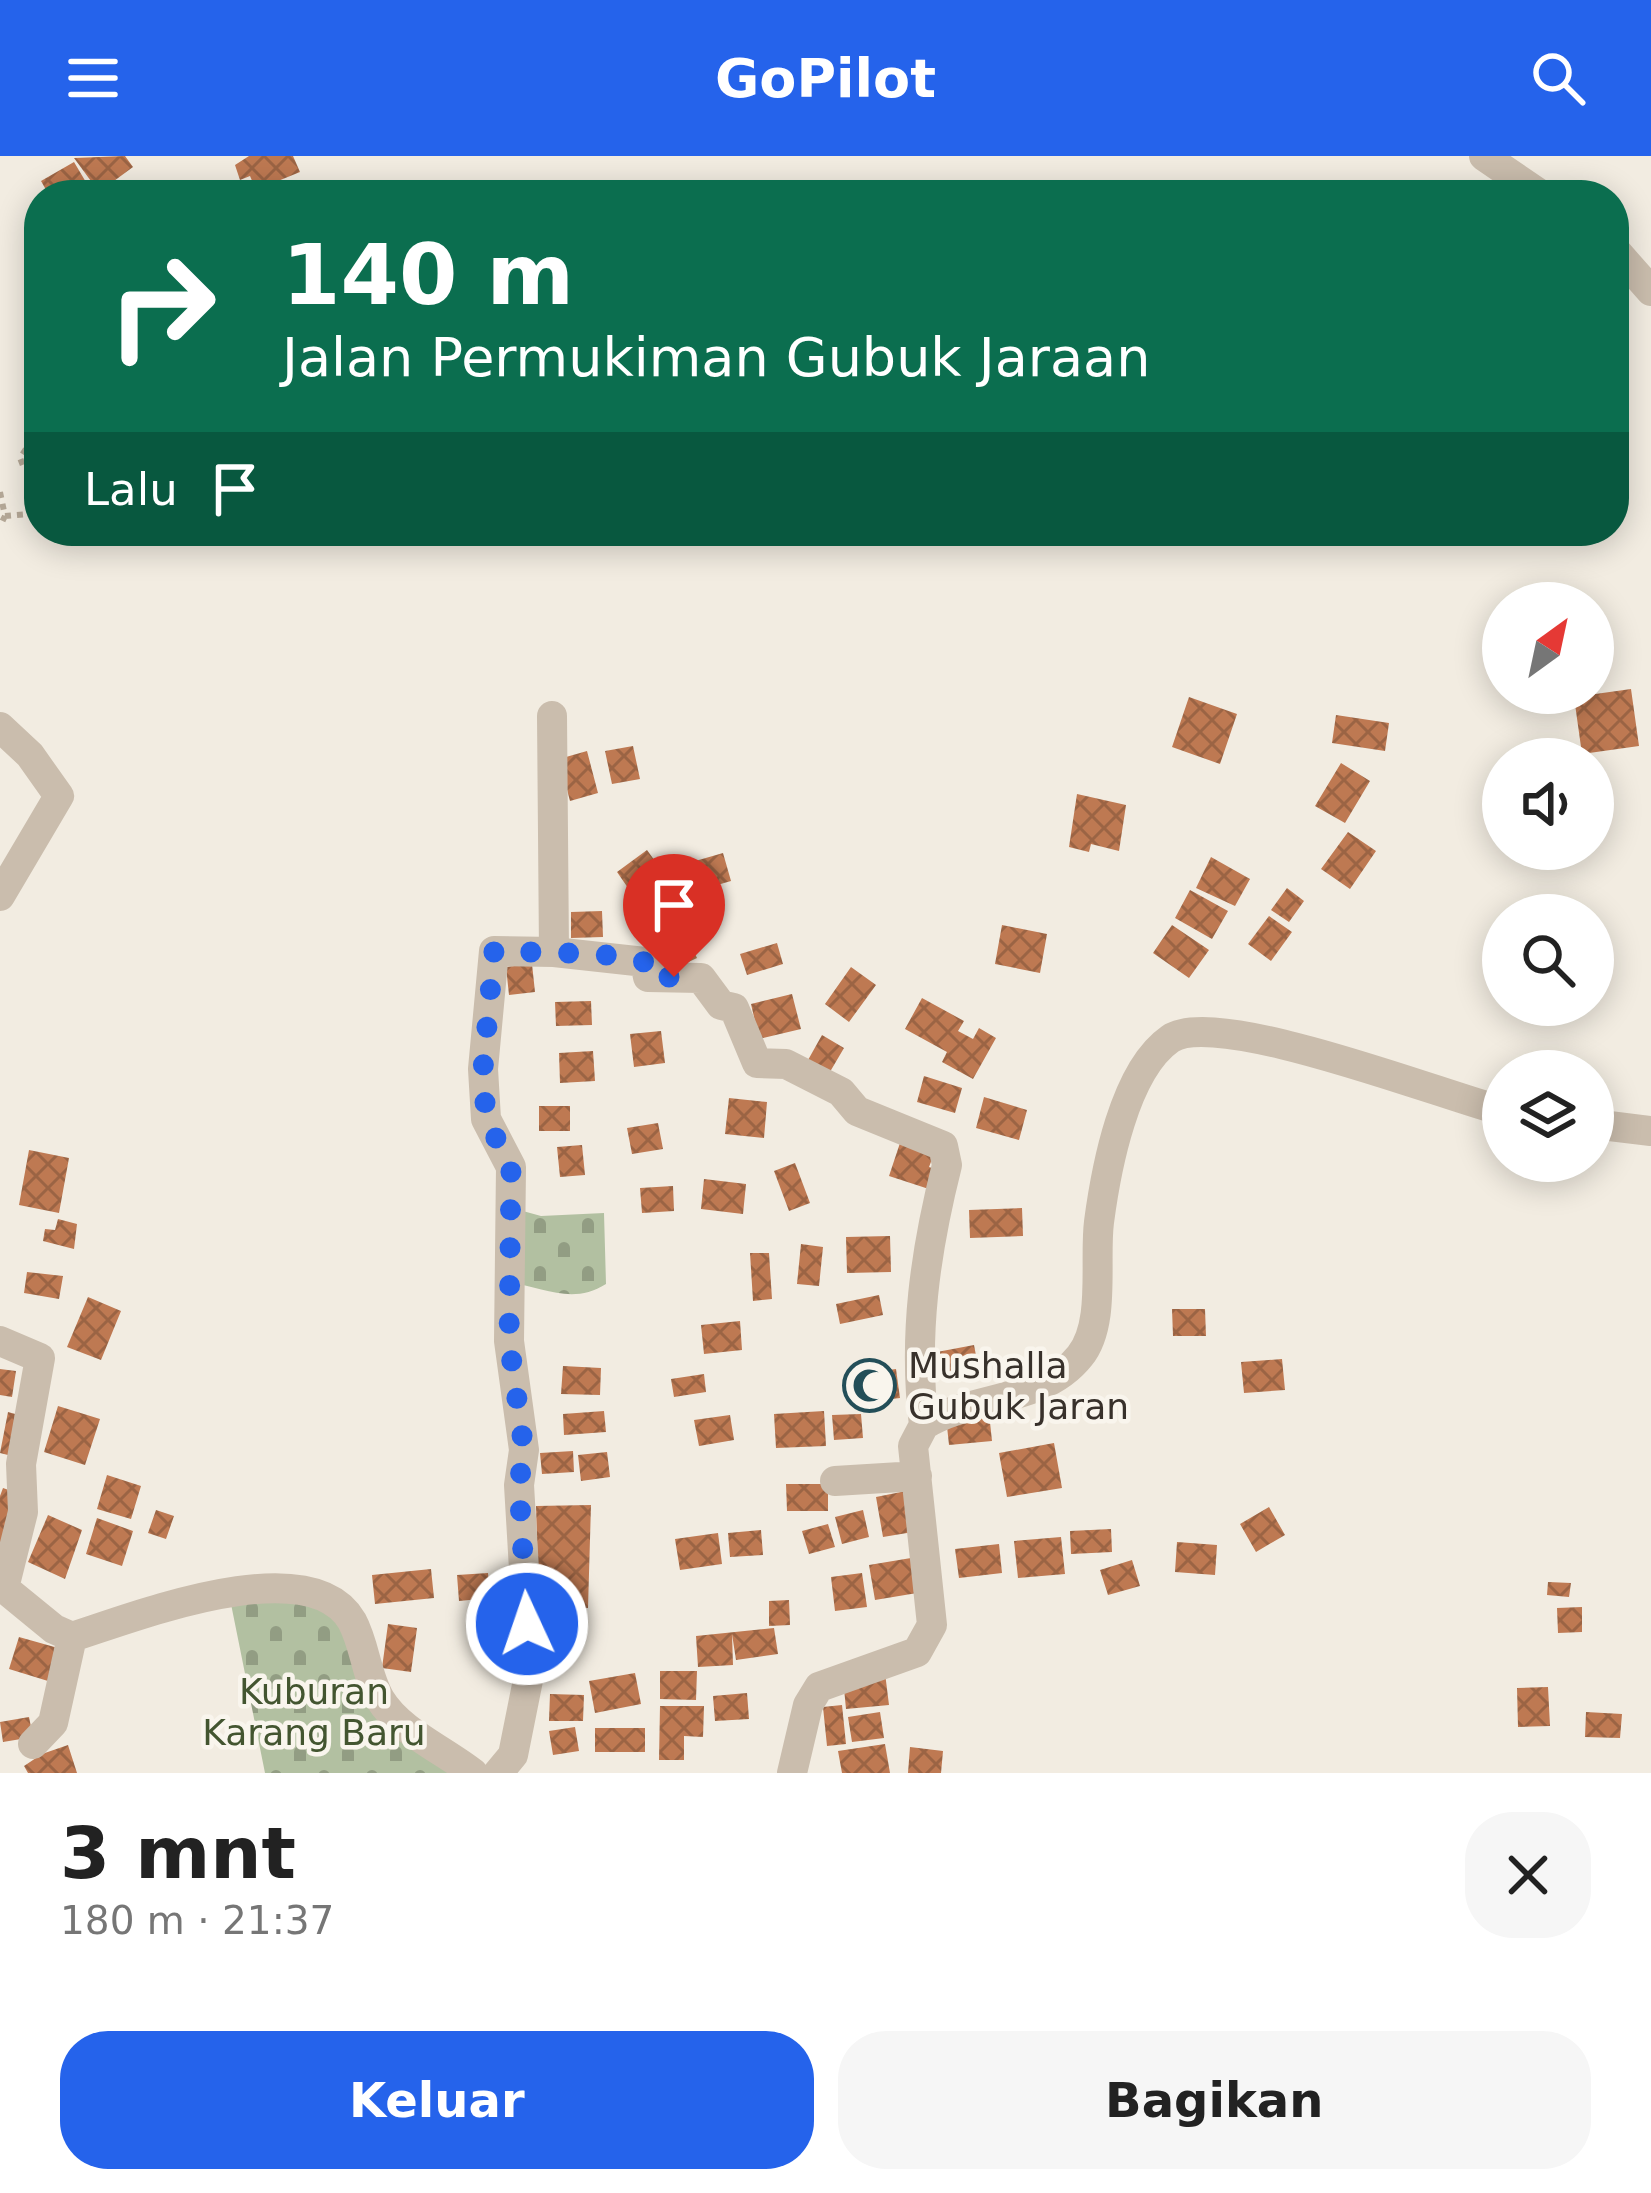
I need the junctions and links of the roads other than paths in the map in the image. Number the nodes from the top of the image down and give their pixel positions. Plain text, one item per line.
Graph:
1 (1484, 156) edge
2 (1519, 180) edge
3 (1629, 266) edge
4 (1651, 291) edge
5 (552, 716) dead end
6 (0, 727) edge
7 (0, 896) edge
8 (554, 952) junction
9 (1482, 1105) edge
10 (1614, 1127) edge
11 (1651, 1131) edge
12 (0, 1341) edge
13 (924, 1425) junction
14 (916, 1477) junction
15 (835, 1481) dead end
16 (2, 1586) edge
17 (73, 1637) junction
18 (33, 1744) dead end
19 (473, 1773) edge
20 (498, 1773) edge
21 (792, 1773) edge

1 - 2 street
3 - 4 street
5 - 8 street
6 - 7 street
8 - 13 street
8 - 20 street
9 - 13 street
10 - 11 street
12 - 16 street
13 - 14 street
14 - 15 street
14 - 21 street
16 - 17 street
17 - 18 street
17 - 19 street

